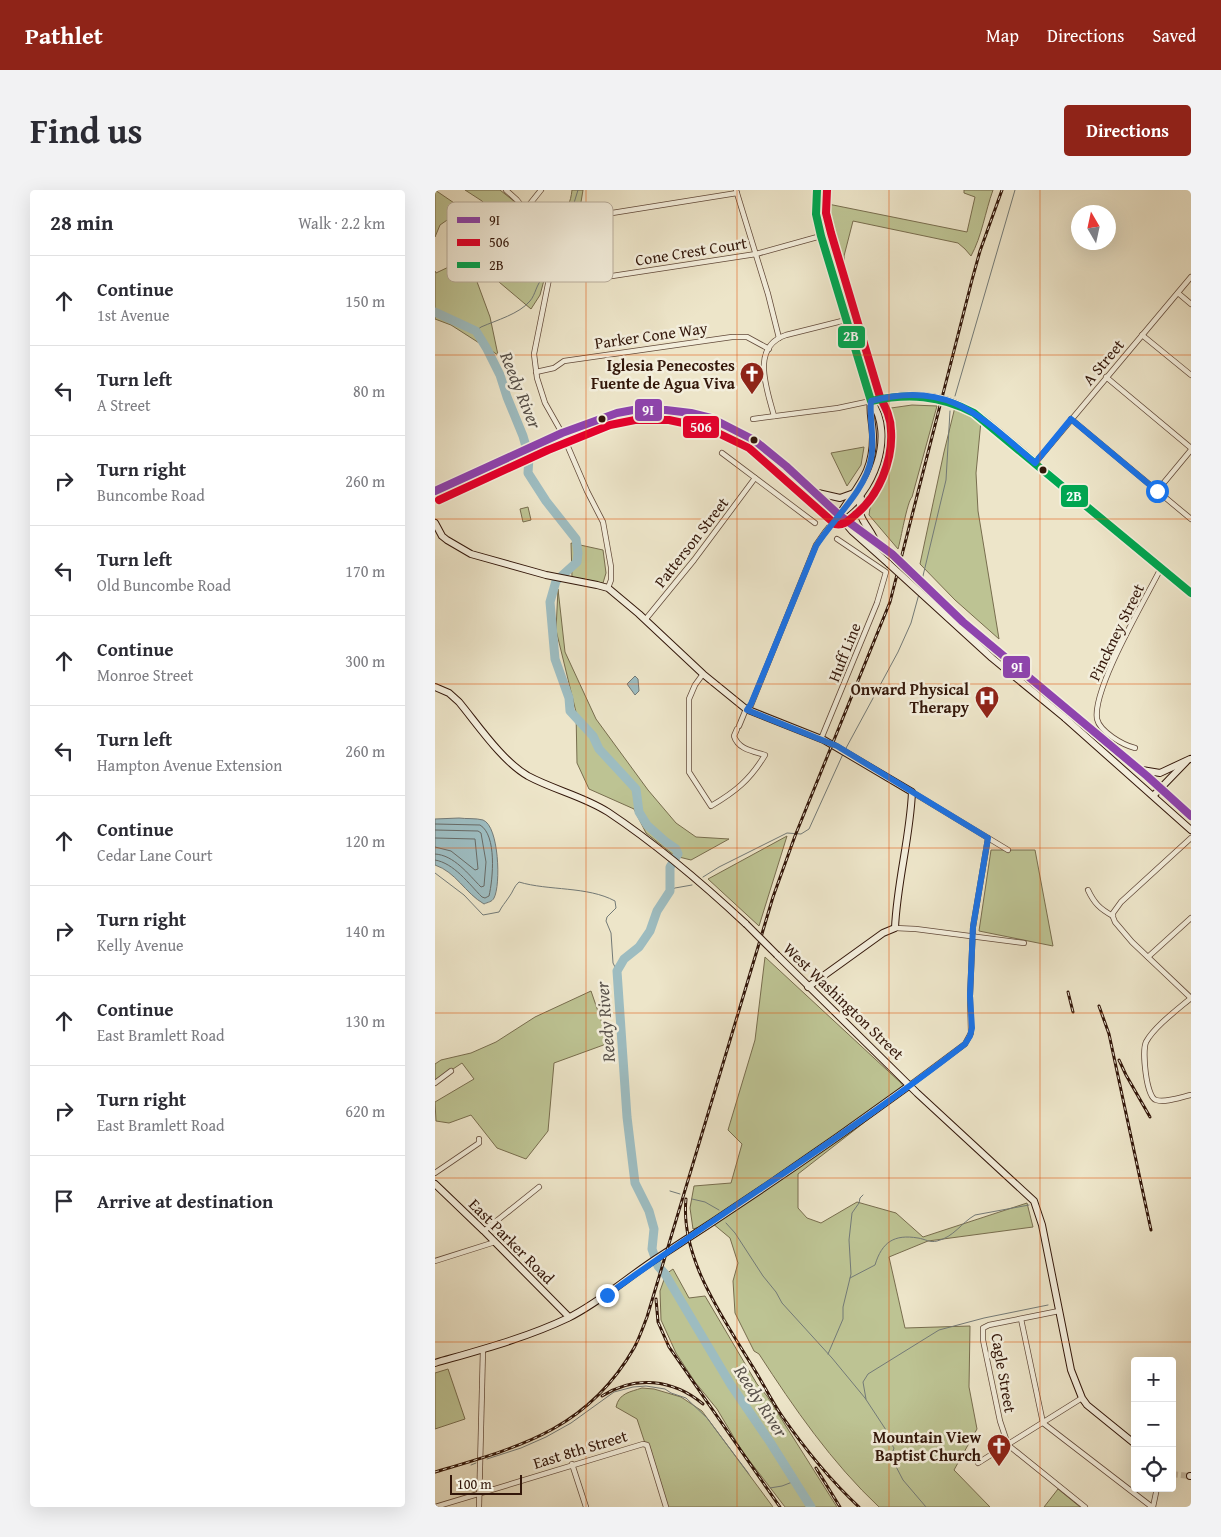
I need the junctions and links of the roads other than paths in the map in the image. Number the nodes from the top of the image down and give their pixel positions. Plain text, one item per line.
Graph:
1 (506, 190) edge
2 (541, 190) edge
3 (817, 190) edge
4 (737, 192) edge
5 (517, 202) edge
6 (531, 202) edge
7 (613, 213) edge
8 (821, 236) junction
9 (757, 254) junction
10 (613, 276) edge
11 (1191, 277) edge
12 (548, 282) edge
13 (1177, 293) junction
14 (1191, 304) edge
15 (846, 320) junction
16 (1142, 335) junction
17 (779, 338) junction
18 (769, 349) junction
19 (536, 372) junction
20 (1191, 375) edge
21 (1106, 377) junction
22 (871, 401) junction
23 (774, 416) junction
24 (753, 419) dead end
25 (1071, 419) junction
26 (563, 433) junction
27 (1191, 449) edge
28 (722, 453) dead end
29 (1035, 463) junction
30 (755, 478) junction
31 (435, 491) edge
32 (1157, 491) junction
33 (815, 493) junction
34 (858, 494) junction
35 (839, 515) junction
36 (1191, 519) edge
37 (435, 523) edge
38 (815, 523) dead end
39 (837, 539) dead end
40 (876, 542) junction
41 (1161, 568) junction
42 (608, 588) junction
43 (1191, 593) edge
44 (645, 620) junction
45 (703, 674) junction
46 (435, 687) edge
47 (747, 710) junction
48 (821, 739) junction
49 (1135, 748) dead end
50 (1190, 758) edge
51 (1136, 768) junction
52 (1160, 788) junction
53 (912, 792) junction
54 (1153, 795) junction
55 (1191, 816) edge
56 (1191, 830) edge
57 (988, 838) junction
58 (1191, 838) edge
59 (1008, 850) dead end
60 (1088, 890) dead end
61 (1113, 916) junction
62 (1191, 918) edge
63 (895, 928) junction
64 (972, 936) junction
65 (1024, 943) dead end
66 (1148, 957) junction
67 (808, 986) junction
68 (1190, 997) edge
69 (451, 1071) dead end
70 (435, 1083) edge
71 (910, 1085) junction
72 (1191, 1097) edge
73 (479, 1139) dead end
74 (435, 1173) edge
75 (435, 1184) edge
76 (539, 1186) dead end
77 (484, 1231) junction
78 (495, 1242) junction
79 (435, 1261) edge
80 (1059, 1311) junction
81 (569, 1317) junction
82 (1021, 1318) junction
83 (483, 1349) junction
84 (435, 1363) edge
85 (1082, 1398) junction
86 (1043, 1423) junction
87 (1131, 1441) edge
88 (1008, 1445) junction
89 (572, 1464) junction
90 (978, 1464) dead end
91 (1156, 1492) edge
92 (480, 1493) junction
93 (665, 1506) edge
94 (435, 1507) edge
95 (479, 1507) edge
96 (586, 1507) edge
97 (657, 1507) edge
98 (1085, 1507) edge
99 (1153, 1507) edge

1 - 5 street
2 - 6 street
3 - 8 street
4 - 7 street
4 - 9 street
8 - 9 street, Cone Crest Court
8 - 15 street
9 - 10 street, Cone Crest Court
9 - 17 street
11 - 13 street, A Street
12 - 19 street
13 - 14 street
13 - 16 street, A Street
15 - 17 street
15 - 22 street
16 - 20 street
16 - 21 street, A Street
17 - 18 street
18 - 19 street, Parker Cone Way
18 - 23 street
19 - 26 street
21 - 25 street, A Street
21 - 27 street
22 - 23 street
22 - 29 street
22 - 34 street
23 - 24 street
25 - 29 street, A Street
25 - 32 street
26 - 31 street
26 - 33 street
26 - 42 street
27 - 32 street
28 - 30 street
29 - 41 street
30 - 38 street
30 - 44 street, Patterson Street
32 - 36 street
33 - 34 street
33 - 35 street
34 - 35 street
34 - 40 street
35 - 40 street
35 - 47 street
35 - 54 street, bridge
37 - 42 street
39 - 48 street, Huff Line
40 - 51 street, bridge
41 - 43 street
41 - 49 street, Pinckney Street
42 - 44 street
44 - 45 street
45 - 47 street
45 - 47 street
46 - 67 street, West Washington Street, bridge
47 - 48 street
48 - 53 street
50 - 51 street
50 - 52 street
51 - 52 street
52 - 54 street
52 - 55 street
53 - 57 street
53 - 63 street
54 - 56 street
57 - 59 street
57 - 64 street
58 - 61 street
60 - 61 street
61 - 66 street
62 - 66 street
63 - 64 street
63 - 67 street
64 - 65 street
64 - 71 street
66 - 68 street
67 - 71 street, West Washington Street
68 - 72 street
69 - 70 street
71 - 80 street, West Washington Street
71 - 81 street
73 - 74 street
75 - 77 street, East Parker Road
76 - 77 street
77 - 78 street, East Parker Road
78 - 79 street
78 - 81 street, East Parker Road
80 - 82 street
80 - 85 street, West Washington Street
81 - 83 street
82 - 86 street
82 - 88 street, Cagle Street
83 - 84 street
83 - 92 street
85 - 86 street
85 - 87 street, West Washington Street
86 - 88 street
86 - 99 street
88 - 90 street
88 - 98 street
89 - 92 street, East 8th Street
89 - 93 street, East 8th Street
89 - 96 street
91 - 99 street
92 - 94 street, East 8th Street
92 - 95 street
93 - 97 street

